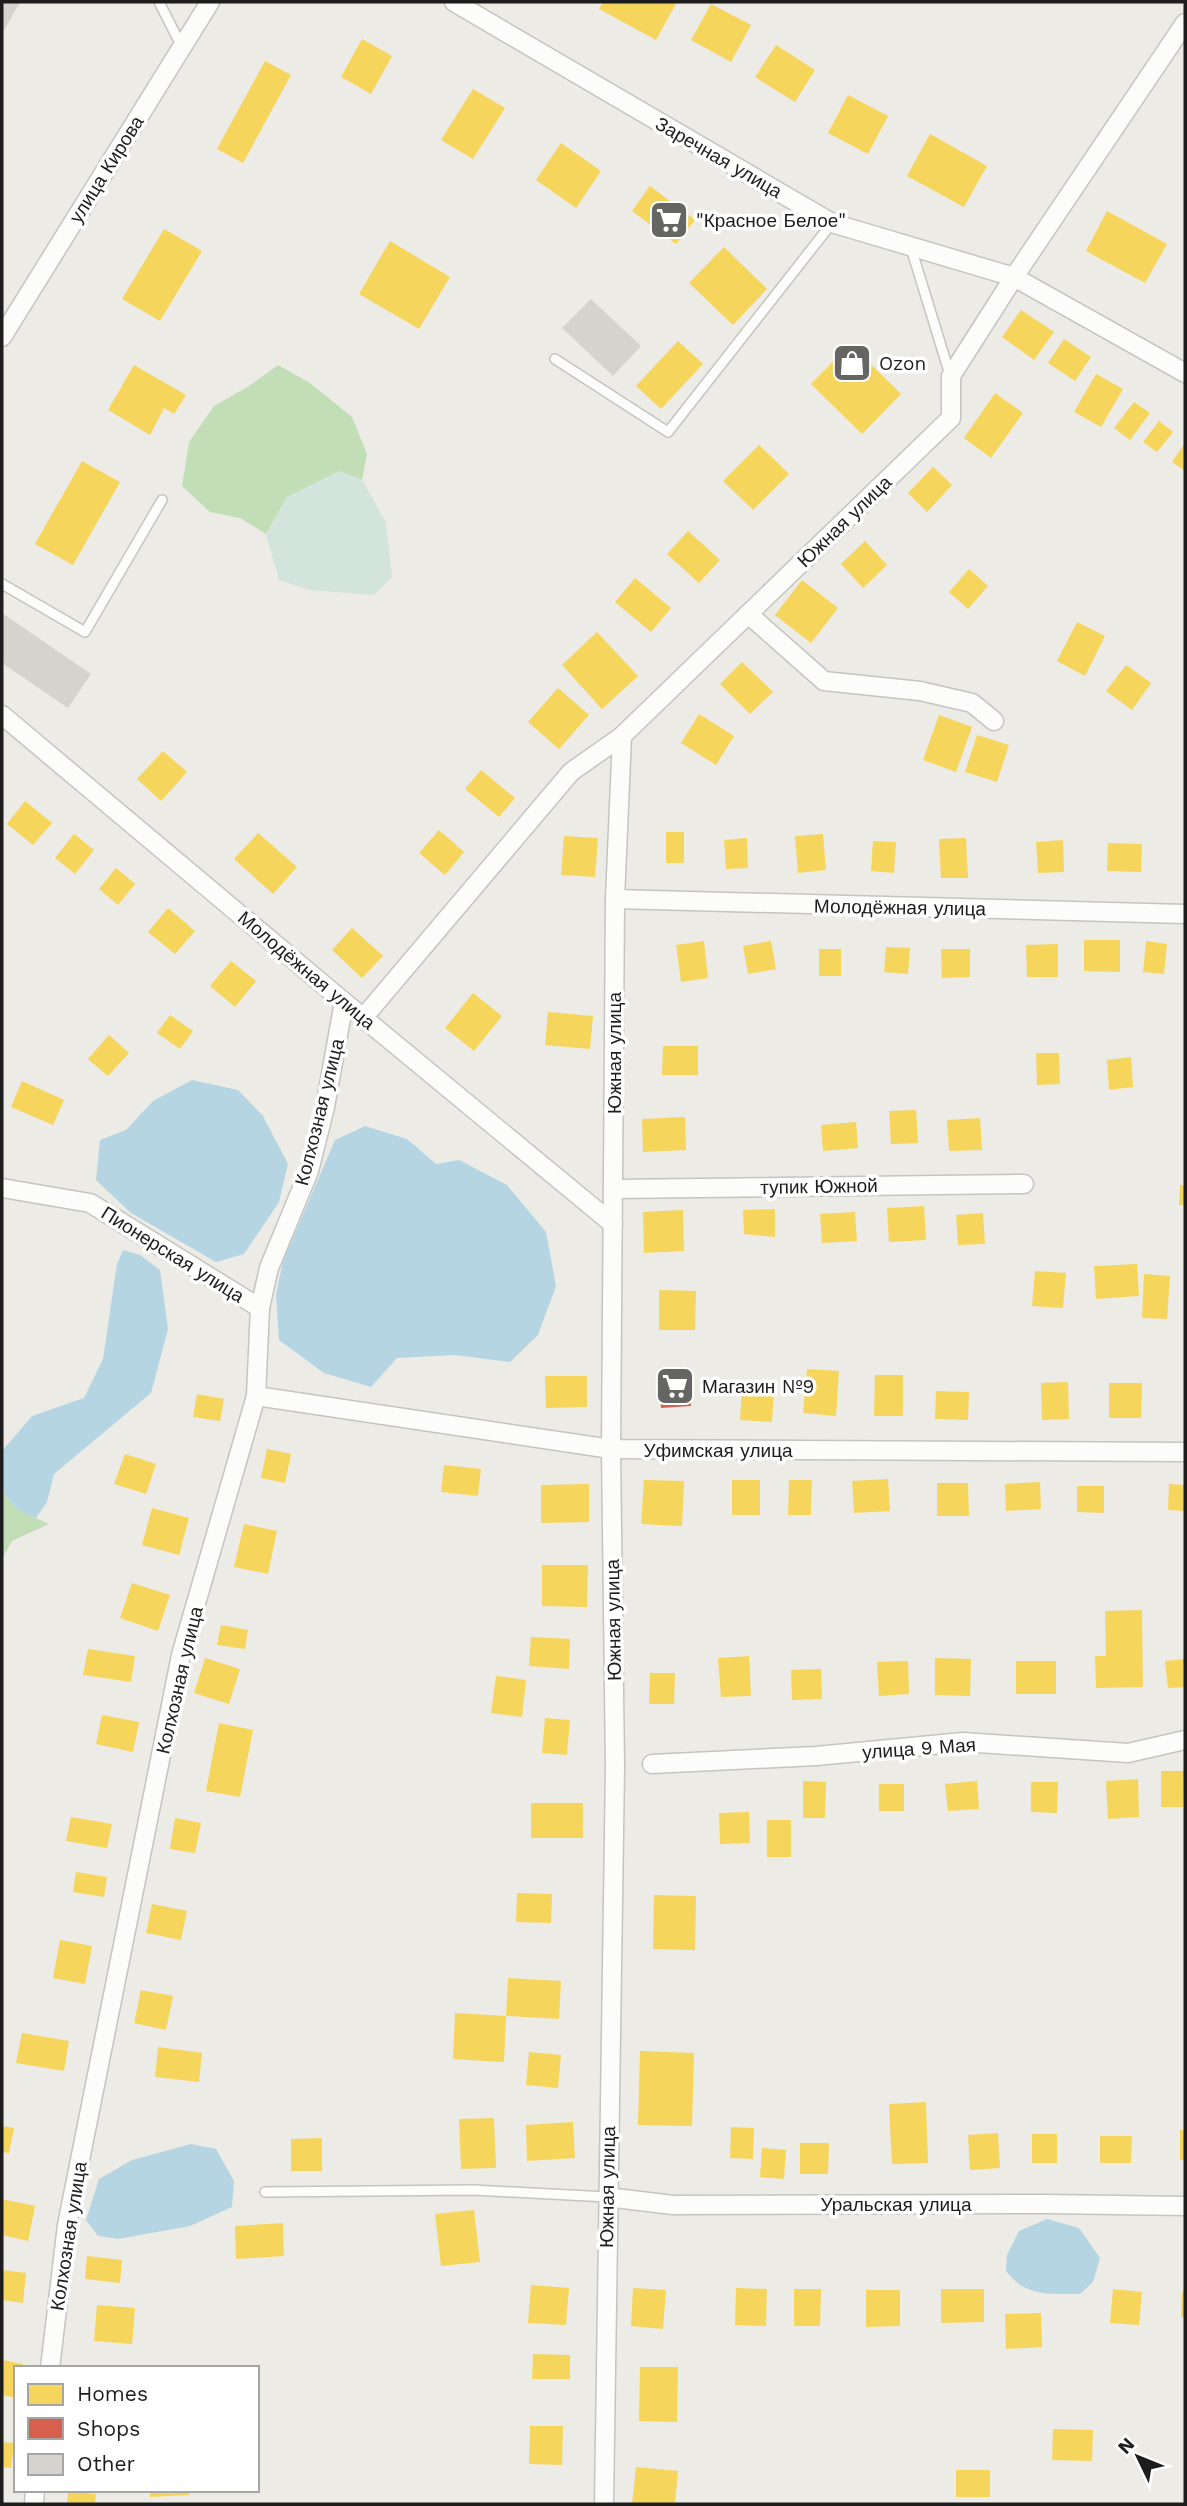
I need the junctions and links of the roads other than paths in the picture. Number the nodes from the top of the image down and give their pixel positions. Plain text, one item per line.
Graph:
1 (159, 2) edge
2 (210, 2) edge
3 (454, 2) edge
4 (1185, 23) edge
5 (182, 47) junction
6 (832, 223) junction
7 (911, 246) junction
8 (1014, 277) junction
9 (2, 337) edge
10 (555, 359) dead end
11 (1185, 373) edge
12 (951, 376) junction
13 (162, 500) dead end
14 (2, 584) edge
15 (748, 614) junction
16 (2, 715) edge
17 (994, 721) dead end
18 (622, 736) junction
19 (615, 899) junction
20 (1185, 914) edge
21 (344, 1002) junction
22 (363, 1018) junction
23 (1024, 1184) dead end
24 (2, 1188) edge
25 (614, 1189) junction
26 (613, 1224) junction
27 (260, 1308) junction
28 (256, 1396) junction
29 (611, 1449) junction
30 (1185, 1452) edge
31 (1185, 1740) edge
32 (652, 1764) dead end
33 (265, 2192) dead end
34 (607, 2197) junction
35 (1185, 2207) edge
36 (50, 2366) edge
37 (604, 2504) edge

1 - 5 lane
2 - 5 street, улица Кирова
3 - 6 street, Заречная улица
4 - 8 street
5 - 9 street, улица Кирова
6 - 7 street, Заречная улица
6 - 10 lane
7 - 8 street, Заречная улица
7 - 12 lane
8 - 11 street, Заречная улица
8 - 12 street
12 - 15 street, Южная улица
13 - 14 lane
15 - 17 street
15 - 18 street, Южная улица
16 - 21 street, Молодёжная улица
18 - 19 street, Южная улица
18 - 22 street, Южная улица
19 - 20 street, Молодёжная улица
19 - 25 street, Южная улица
21 - 22 street, Молодёжная улица
21 - 27 street, Колхозная улица
22 - 26 street, Молодёжная улица
23 - 25 street, тупик Южной
24 - 27 street, Пионерская улица
25 - 26 street, Южная улица
26 - 29 street, Южная улица
27 - 28 street, Колхозная улица
28 - 29 street, Уфимская улица
28 - 36 street, Колхозная улица
29 - 30 street, Уфимская улица
29 - 34 street, Южная улица
31 - 32 street, улица 9 Мая
33 - 34 lane
34 - 35 street, Уральская улица
34 - 37 street, Южная улица

